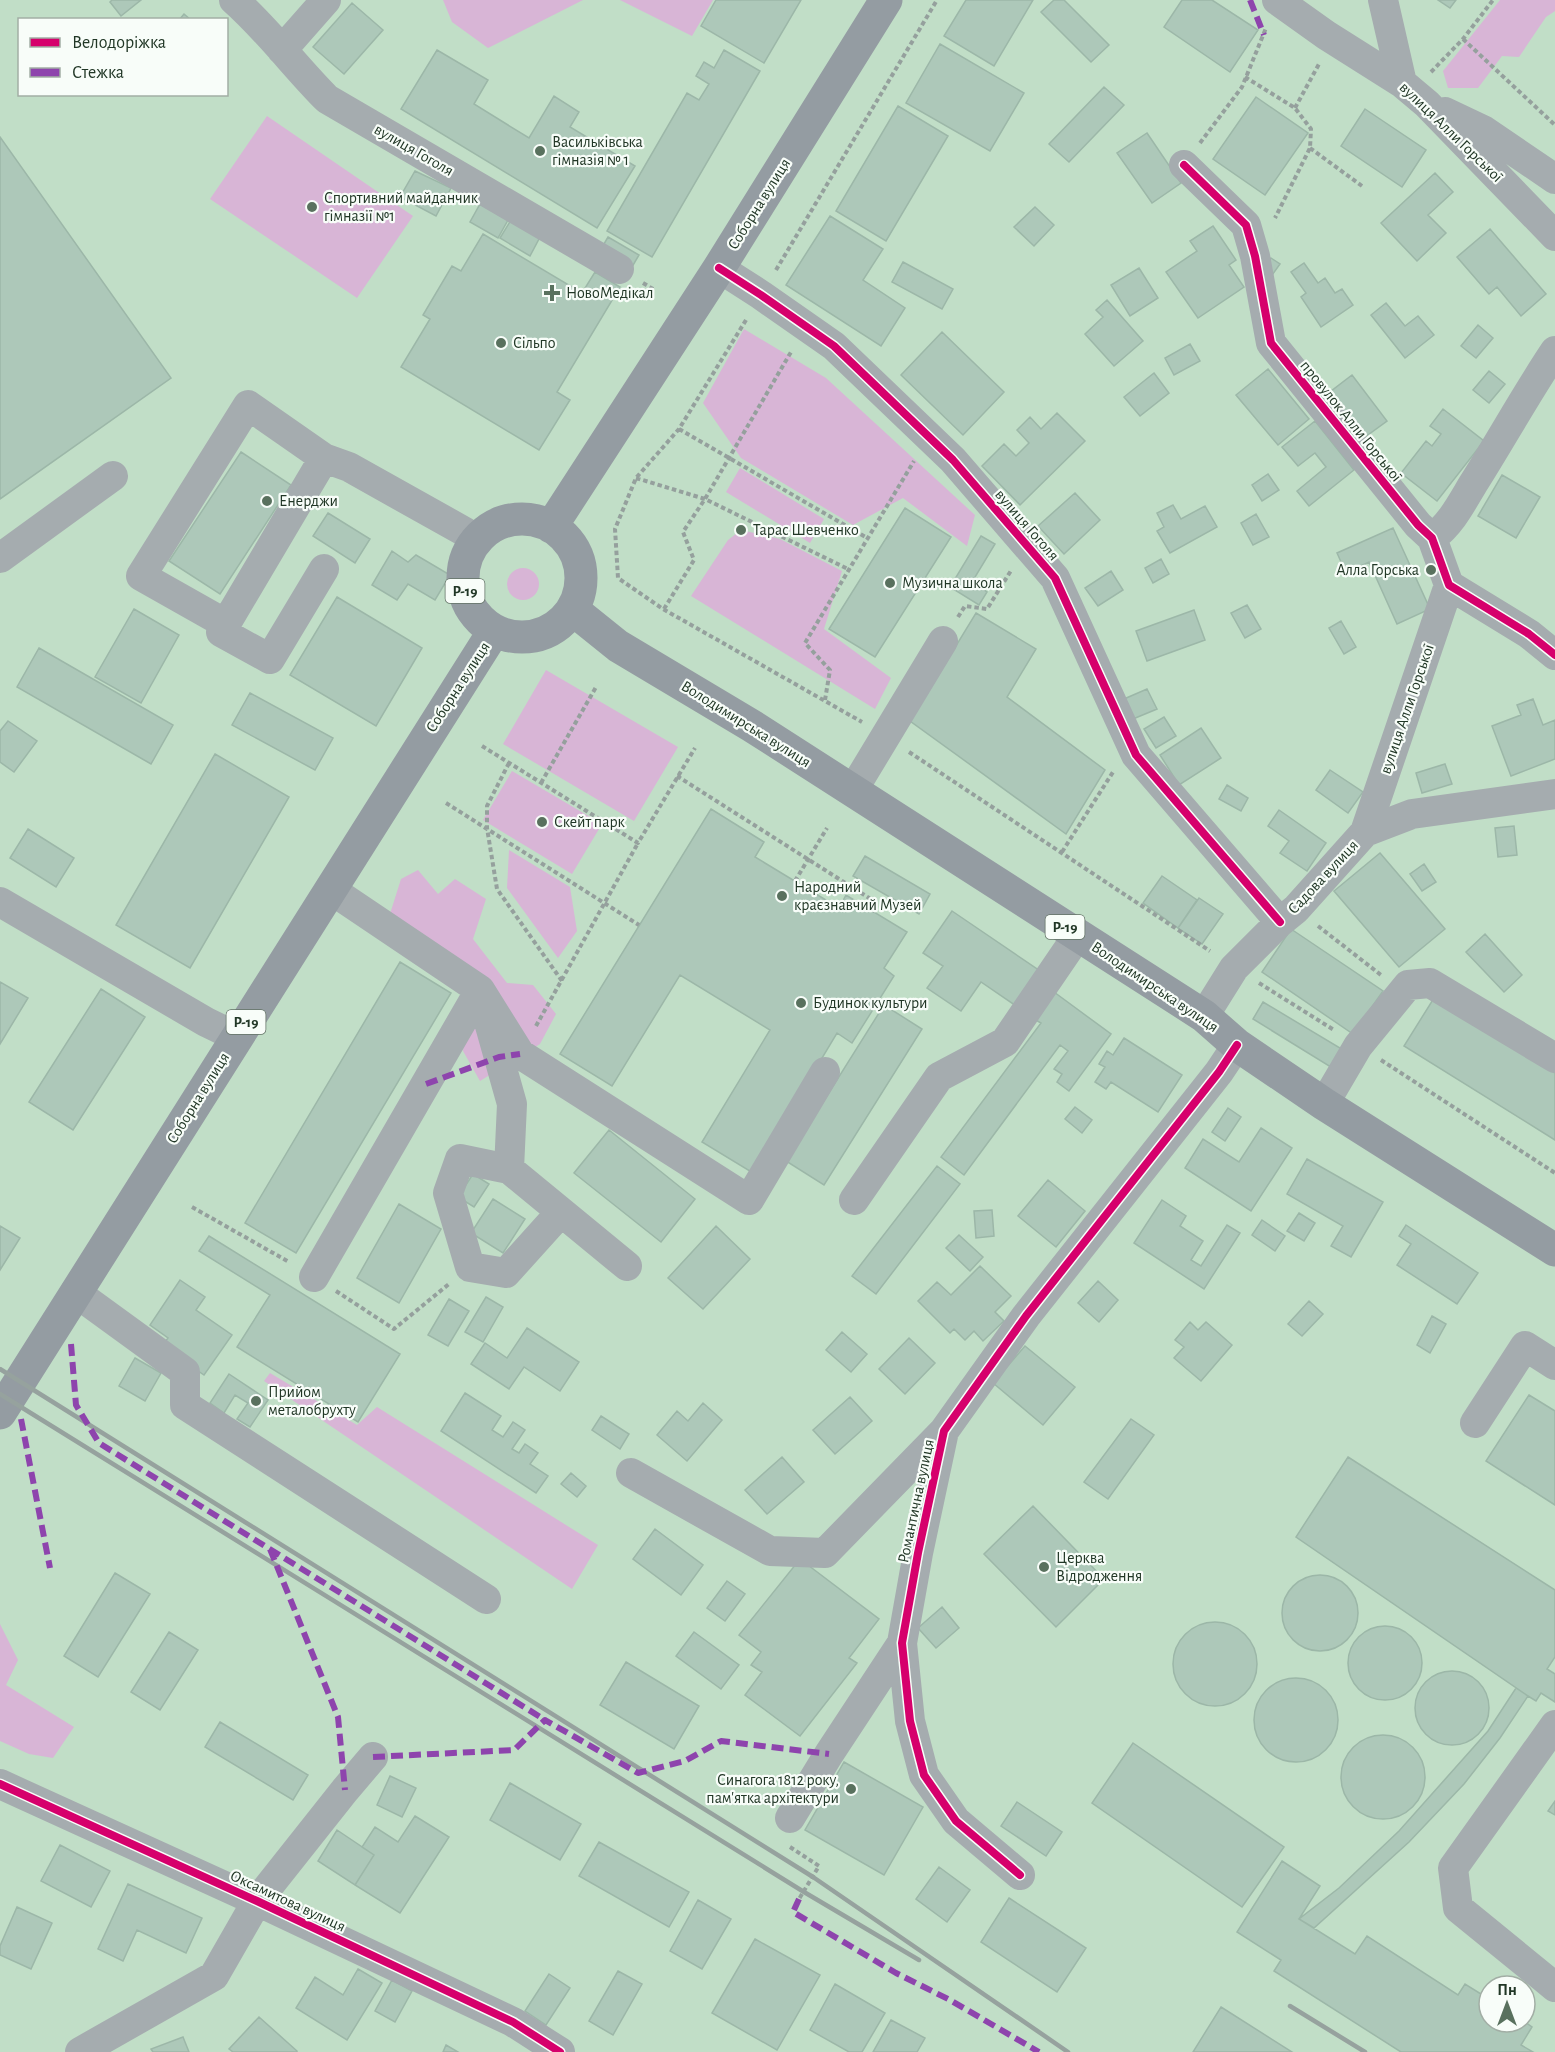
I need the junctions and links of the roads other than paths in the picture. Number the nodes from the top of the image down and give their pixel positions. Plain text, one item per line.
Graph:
1 (234, 0) edge
2 (326, 0) edge
3 (886, 0) edge
4 (1277, 0) edge
5 (1383, 0) edge
6 (282, 50) junction
7 (1402, 83) junction
8 (1427, 104) junction
9 (1184, 165) road end
10 (1555, 178) edge
11 (1555, 236) edge
12 (719, 268) junction
13 (619, 269) dead end
14 (1555, 351) edge
15 (324, 458) junction
16 (113, 476) dead end
17 (551, 527) junction
18 (1432, 538) junction
19 (474, 543) junction
20 (0, 558) edge
21 (324, 569) dead end
22 (1449, 585) junction
23 (572, 609) junction
24 (226, 624) junction
25 (494, 631) junction
26 (943, 641) dead end
27 (1555, 655) edge
28 (853, 790) junction
29 (1555, 794) edge
30 (1365, 832) junction
31 (330, 889) junction
32 (0, 902) edge
33 (1288, 915) junction
34 (1078, 935) junction
35 (480, 990) junction
36 (1204, 1016) junction
37 (237, 1037) junction
38 (1237, 1045) junction
39 (1555, 1058) edge
40 (825, 1072) dead end
41 (1324, 1104) junction
42 (509, 1169) junction
43 (854, 1200) dead end
44 (561, 1212) junction
45 (1555, 1250) edge
46 (627, 1266) dead end
47 (314, 1277) dead end
48 (75, 1292) junction
49 (1555, 1365) edge
50 (0, 1413) edge
51 (1475, 1423) dead end
52 (944, 1431) junction
53 (631, 1473) dead end
54 (486, 1599) dead end
55 (902, 1643) junction
56 (1555, 1725) edge
57 (374, 1757) dead end
58 (0, 1784) edge
59 (788, 1832) road end
60 (1020, 1875) dead end
61 (257, 1901) junction
62 (1555, 1987) edge
63 (80, 2052) edge
64 (560, 2052) edge

1 - 6 street, вулиця Гоголя
2 - 6 street
3 - 12 main road, Соборна вулиця
4 - 7 street, вулиця Алли Горської
5 - 7 street
6 - 13 street, вулиця Гоголя
7 - 8 street, вулиця Алли Горської
8 - 10 street
8 - 11 street, вулиця Алли Горської
9 - 18 street, провулок Алли Горської
12 - 17 main road, Соборна вулиця
12 - 33 street, вулиця Гоголя
14 - 18 street
15 - 19 street
15 - 24 street
15 - 24 street
16 - 20 street
17 - 19 main road
17 - 23 main road
18 - 22 street, провулок Алли Горської
19 - 25 main road, Р-19
21 - 24 street
22 - 27 street
22 - 30 street, вулиця Алли Горської
23 - 25 main road
23 - 28 main road, Володимирська вулиця / Р-19
25 - 31 main road, Соборна вулиця / Р-19
26 - 28 street
28 - 34 main road, Володимирська вулиця / Р-19
29 - 30 street, Садова вулиця
30 - 33 street, Садова вулиця
31 - 35 street
31 - 37 main road, Соборна вулиця / Р-19
32 - 37 street
33 - 36 street, Садова вулиця
34 - 36 main road, Володимирська вулиця / Р-19
34 - 43 street
35 - 40 street
35 - 42 street
35 - 47 street
36 - 38 main road, Володимирська вулиця / Р-19
37 - 48 main road, Соборна вулиця / Р-19
38 - 41 main road, Володимирська вулиця / Р-19
38 - 52 street, Романтична вулиця
39 - 41 street
41 - 45 main road, Володимирська вулиця / Р-19
42 - 44 street
42 - 44 street
44 - 46 street
48 - 50 main road, Соборна вулиця / Р-19
48 - 54 street
49 - 51 street
52 - 53 street
52 - 55 street, Романтична вулиця
55 - 59 street
55 - 60 street, Романтична вулиця
56 - 62 street
57 - 61 street
58 - 61 street, Оксамитова вулиця
61 - 63 street
61 - 64 street, Оксамитова вулиця

